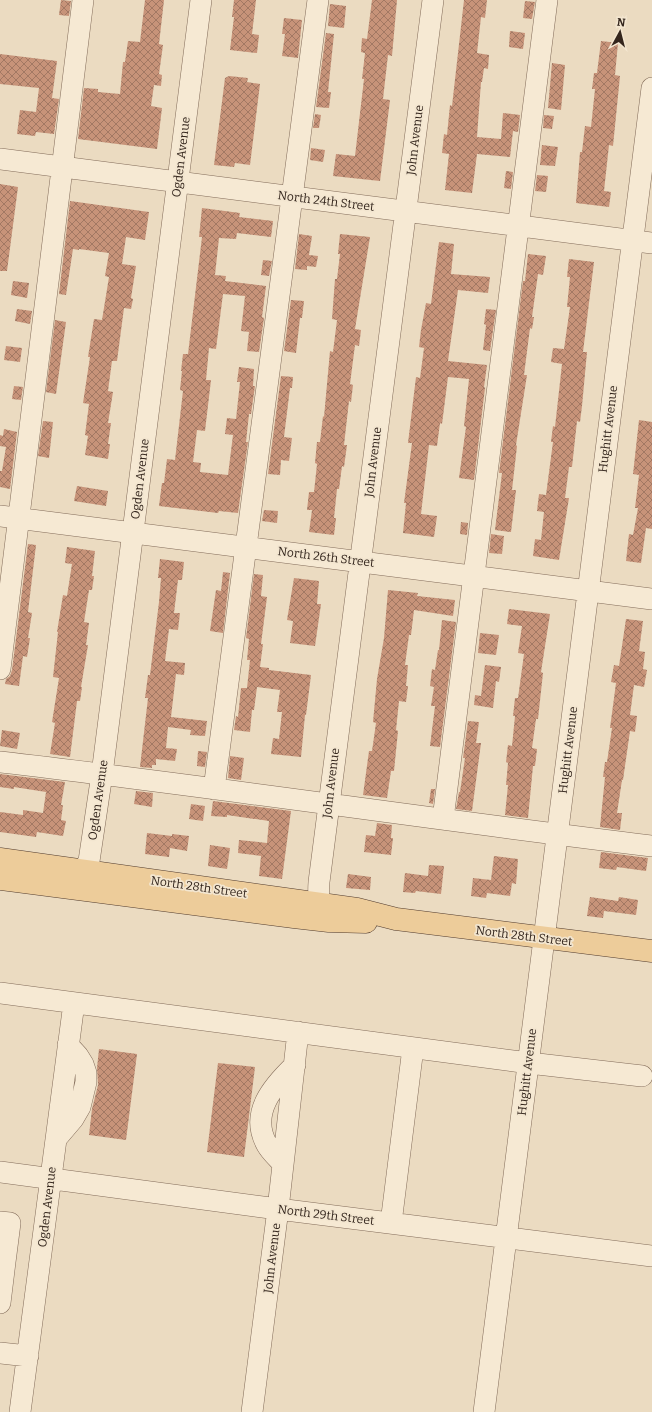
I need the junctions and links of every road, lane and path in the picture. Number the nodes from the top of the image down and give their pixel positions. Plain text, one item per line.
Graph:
1 (83, 0) edge
2 (201, 0) edge
3 (318, 0) edge
4 (433, 0) edge
5 (547, 0) edge
6 (652, 88) edge
7 (0, 160) edge
8 (62, 167) junction
9 (178, 182) junction
10 (291, 197) junction
11 (406, 212) junction
12 (518, 226) junction
13 (642, 242) edge
14 (9, 517) edge
15 (133, 533) junction
16 (246, 547) junction
17 (360, 562) junction
18 (474, 576) junction
19 (587, 590) junction
20 (652, 598) edge
21 (0, 669) edge
22 (0, 762) edge
23 (102, 774) junction
24 (214, 789) junction
25 (329, 804) junction
26 (443, 819) junction
27 (558, 834) junction
28 (652, 846) edge
29 (0, 860) edge
30 (83, 871) junction
31 (0, 878) edge
32 (324, 912) junction
33 (544, 938) junction
34 (652, 951) edge
35 (0, 993) edge
36 (74, 1002) junction
37 (298, 1032) junction
38 (413, 1048) junction
39 (529, 1063) junction
40 (295, 1065) junction
41 (642, 1076) dead end
42 (283, 1164) junction
43 (0, 1172) edge
44 (50, 1179) junction
45 (278, 1209) junction
46 (0, 1222) edge
47 (391, 1223) junction
48 (506, 1237) junction
49 (652, 1256) edge
50 (3, 1261) edge
51 (0, 1303) edge
52 (0, 1354) edge
53 (28, 1356) junction
54 (20, 1412) edge
55 (252, 1412) edge
56 (484, 1412) edge

1 - 8 street
2 - 9 street, Ogden Avenue
3 - 10 street
4 - 11 street, John Avenue
5 - 12 street
6 - 13 street, Hughitt Avenue
7 - 8 street, North 24th Street
8 - 9 street, North 24th Street
8 - 14 street
9 - 10 street, North 24th Street
9 - 15 street, Ogden Avenue
10 - 11 street, North 24th Street
10 - 16 street
11 - 12 street, North 24th Street
11 - 17 street, John Avenue
12 - 13 street, North 24th Street
12 - 18 street
13 - 19 street, Hughitt Avenue
14 - 15 street, North 26th Street
14 - 21 street
15 - 16 street, North 26th Street
15 - 23 street, Ogden Avenue
16 - 17 street, North 26th Street
16 - 24 street
17 - 18 street, North 26th Street
17 - 25 street, John Avenue
18 - 19 street, North 26th Street
18 - 26 street
19 - 20 street, North 26th Street
19 - 27 street, Hughitt Avenue
22 - 23 street
23 - 24 street
23 - 30 street, Ogden Avenue
24 - 25 street
25 - 26 street
25 - 32 street, John Avenue
26 - 27 street
27 - 28 street
27 - 33 street, Hughitt Avenue
29 - 30 main road, North 28th Street
30 - 31 street
30 - 32 main road, North 28th Street
31 - 32 main road, North 28th Street
32 - 33 main road, North 28th Street
33 - 34 main road, North 28th Street
33 - 39 street, Hughitt Avenue
35 - 36 street
36 - 37 street
36 - 44 street, Ogden Avenue
37 - 38 street
37 - 40 street, John Avenue
38 - 39 street
38 - 47 street
39 - 41 street
39 - 48 street, Hughitt Avenue
40 - 42 street, John Avenue
40 - 42 street
42 - 45 street, John Avenue
43 - 44 street, North 29th Street
44 - 45 street, North 29th Street
44 - 53 street, Ogden Avenue
45 - 47 street, North 29th Street
45 - 55 street, John Avenue
46 - 50 street
47 - 48 street, North 29th Street
48 - 49 street, North 29th Street
48 - 56 street, Hughitt Avenue
50 - 51 street
52 - 53 street
53 - 54 street, Ogden Avenue

